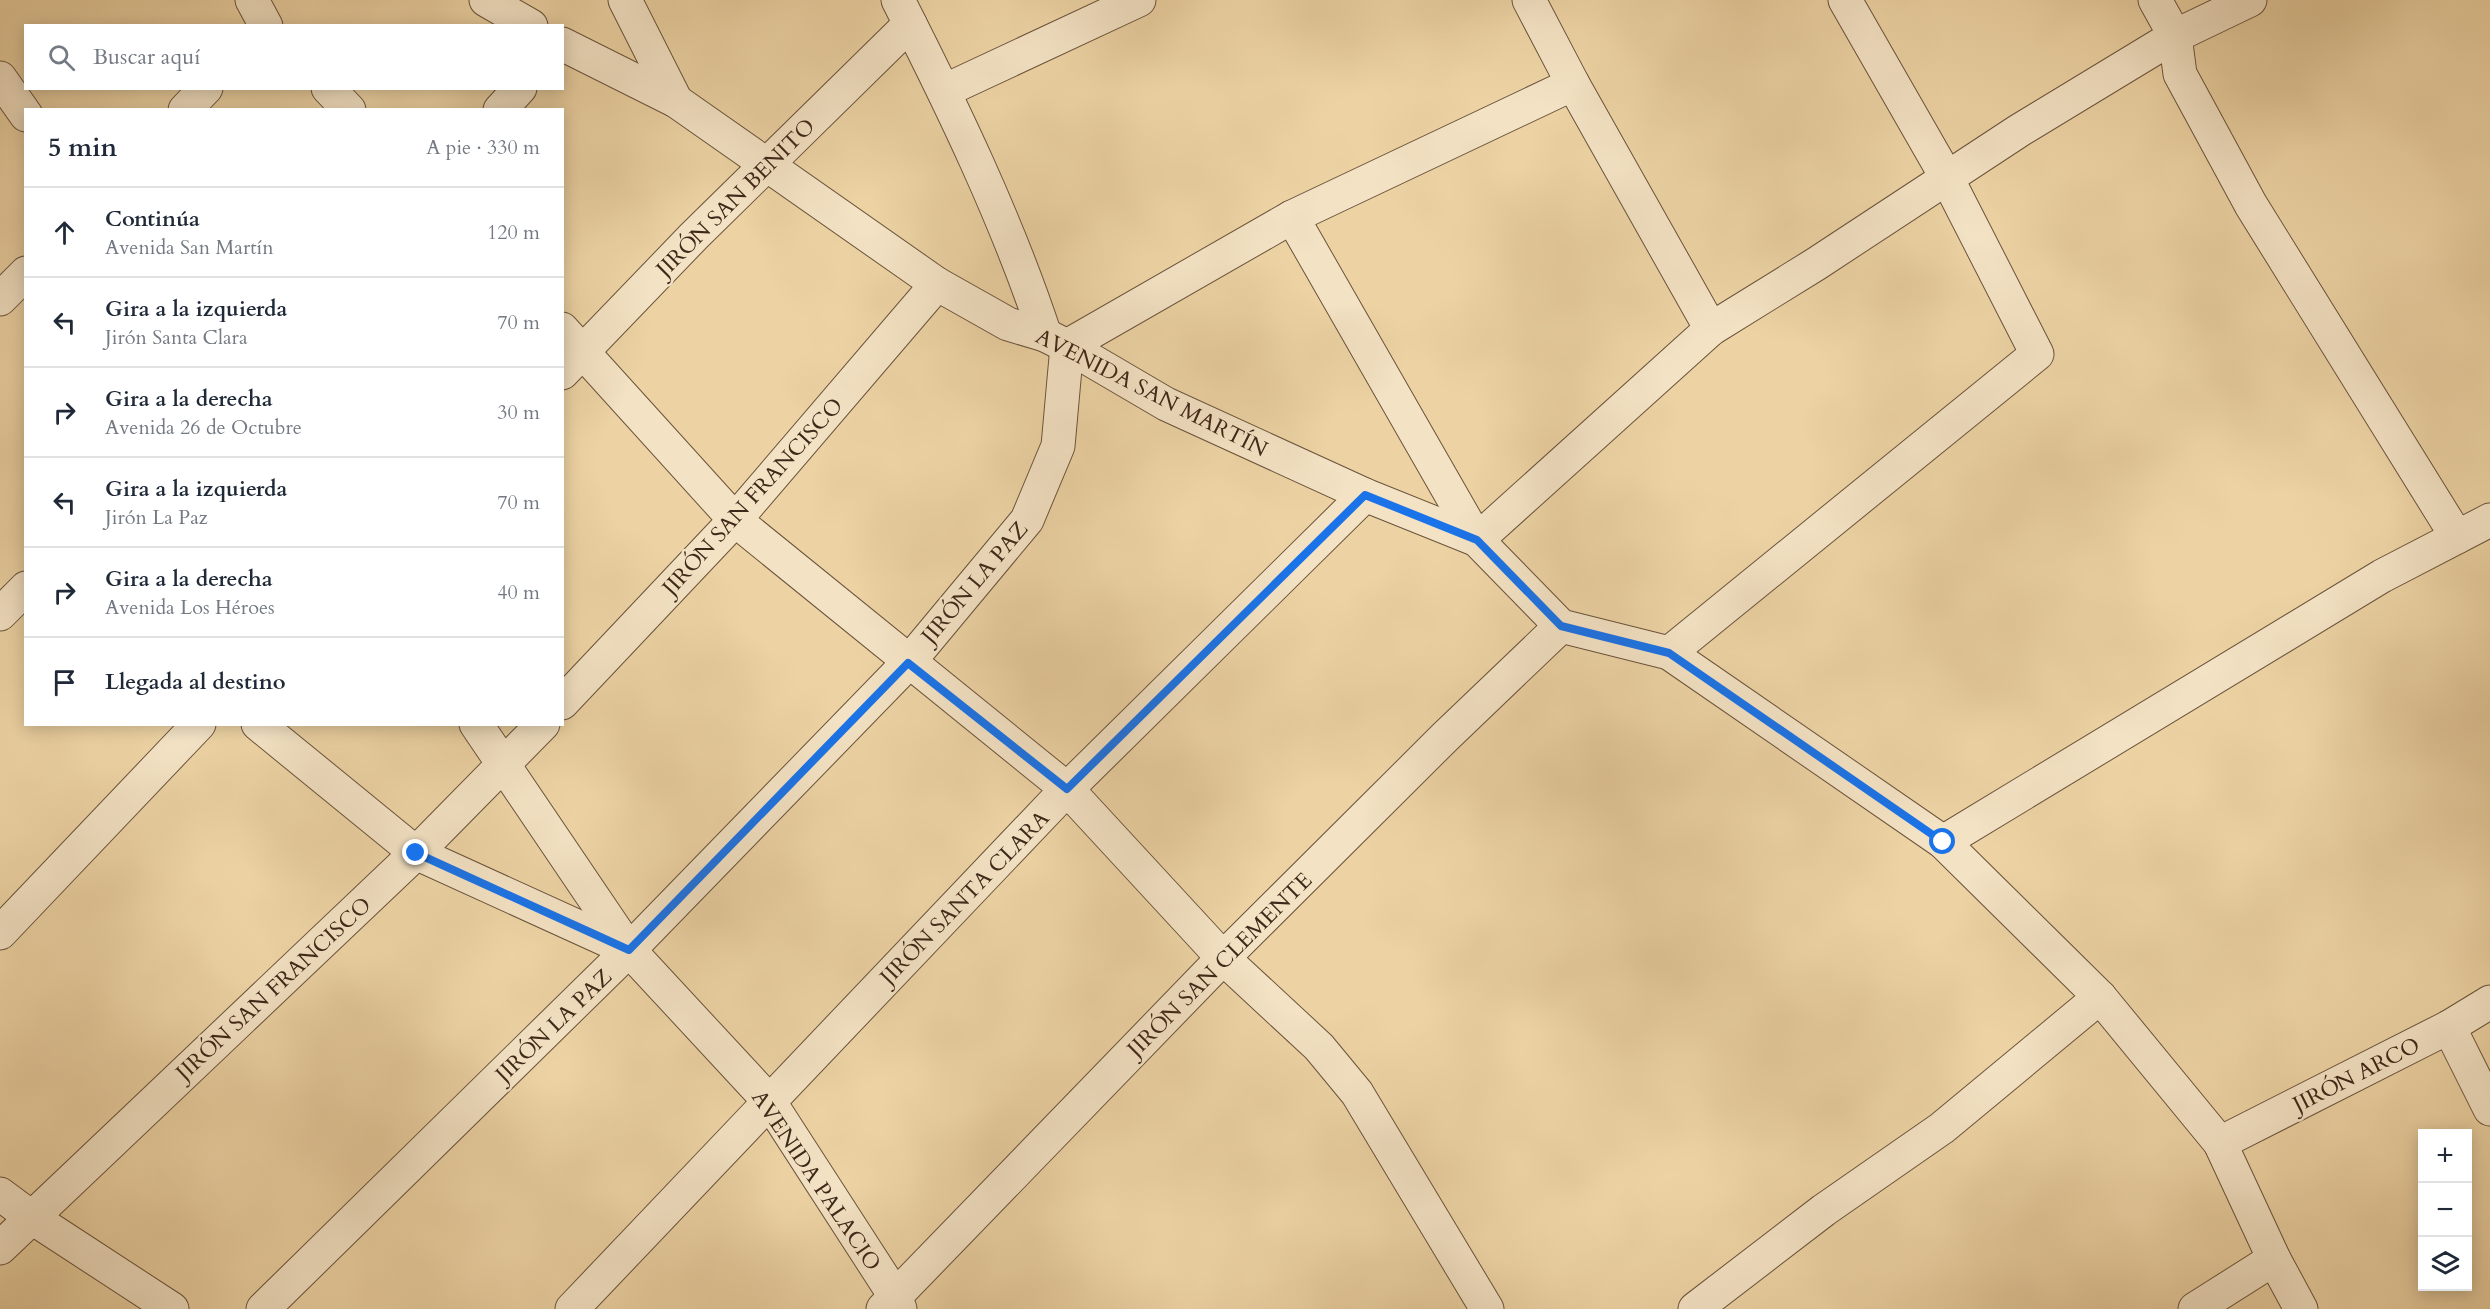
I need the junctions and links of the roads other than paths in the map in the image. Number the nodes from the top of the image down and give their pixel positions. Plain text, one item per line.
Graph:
1 (252, 0) edge
2 (486, 0) edge
3 (625, 0) edge
4 (1139, 0) edge
5 (1529, 0) edge
6 (1845, 0) edge
7 (2155, 0) edge
8 (2250, 0) edge
9 (904, 12) edge
10 (265, 24) edge
11 (528, 24) edge
12 (2175, 36) junction
13 (564, 45) edge
14 (0, 78) edge
15 (1573, 84) junction
16 (204, 90) edge
17 (330, 90) edge
18 (518, 90) edge
19 (944, 91) junction
20 (676, 101) junction
21 (187, 108) edge
22 (347, 108) edge
23 (502, 108) edge
24 (24, 112) edge
25 (765, 165) junction
26 (1947, 178) junction
27 (1292, 217) junction
28 (24, 275) edge
29 (937, 284) junction
30 (0, 299) edge
31 (1711, 329) junction
32 (1056, 341) junction
33 (570, 351) edge
34 (1365, 495) junction
35 (735, 520) junction
36 (2490, 520) edge
37 (2457, 537) junction
38 (1477, 540) junction
39 (1561, 626) junction
40 (1669, 653) junction
41 (908, 663) junction
42 (564, 701) edge
43 (197, 726) edge
44 (260, 726) edge
45 (477, 726) edge
46 (541, 726) edge
47 (505, 765) junction
48 (1067, 789) junction
49 (1943, 842) junction
50 (416, 853) junction
51 (0, 933) edge
52 (629, 950) junction
53 (1223, 958) junction
54 (2100, 997) junction
55 (2490, 1002) edge
56 (2449, 1027) junction
57 (769, 1101) junction
58 (2490, 1109) edge
59 (2220, 1143) junction
60 (0, 1194) edge
61 (31, 1217) junction
62 (0, 1248) edge
63 (2274, 1259) junction
64 (892, 1305) edge
65 (172, 1309) edge
66 (263, 1309) edge
67 (572, 1309) edge
68 (1487, 1309) edge
69 (1695, 1309) edge
70 (2195, 1309) edge
71 (2301, 1309) edge

1 - 10 street
2 - 11 street
3 - 20 street
4 - 19 street
5 - 15 street
6 - 26 street
7 - 12 street
8 - 12 street
9 - 19 street
9 - 25 street, JIRÓN SAN BENITO
12 - 26 street
12 - 37 street
13 - 20 street, AVENIDA SAN MARTÍN
14 - 24 street
15 - 27 street
15 - 31 street
16 - 21 street
17 - 22 street
18 - 23 street
19 - 32 street
20 - 25 street, AVENIDA SAN MARTÍN
25 - 29 street, AVENIDA SAN MARTÍN
25 - 33 street, JIRÓN SAN BENITO
26 - 31 street
26 - 40 street
27 - 32 street
27 - 38 street
28 - 30 street
29 - 32 street, AVENIDA SAN MARTÍN
29 - 35 street, JIRÓN SAN FRANCISCO
31 - 38 street
32 - 34 street, AVENIDA SAN MARTÍN
32 - 41 street, JIRÓN LA PAZ
33 - 35 street
34 - 38 street, AVENIDA SAN MARTÍN
34 - 48 street, JIRÓN SANTA CLARA
35 - 41 street
35 - 42 street, JIRÓN SAN FRANCISCO
36 - 37 street
37 - 49 street
38 - 39 street, AVENIDA SAN MARTÍN
39 - 40 street
39 - 53 street, JIRÓN SAN CLEMENTE
40 - 49 street
41 - 48 street
41 - 52 street, JIRÓN LA PAZ
43 - 51 street
44 - 50 street
45 - 47 street, AVENIDA PALACIO
46 - 47 street, JIRÓN SAN FRANCISCO
47 - 50 street, JIRÓN SAN FRANCISCO
47 - 52 street, AVENIDA PALACIO
48 - 53 street
48 - 57 street, JIRÓN SANTA CLARA
49 - 54 street
50 - 52 street
50 - 61 street, JIRÓN SAN FRANCISCO
52 - 57 street, AVENIDA PALACIO
52 - 66 street, JIRÓN LA PAZ
53 - 64 street, JIRÓN SAN CLEMENTE
53 - 68 street
54 - 59 street
54 - 69 street
55 - 56 street, JIRÓN ARCO
56 - 58 street
56 - 59 street, JIRÓN ARCO
57 - 64 street, AVENIDA PALACIO
57 - 67 street, JIRÓN SANTA CLARA
59 - 63 street
60 - 61 street
61 - 62 street, JIRÓN SAN FRANCISCO
61 - 65 street
63 - 70 street
63 - 71 street

